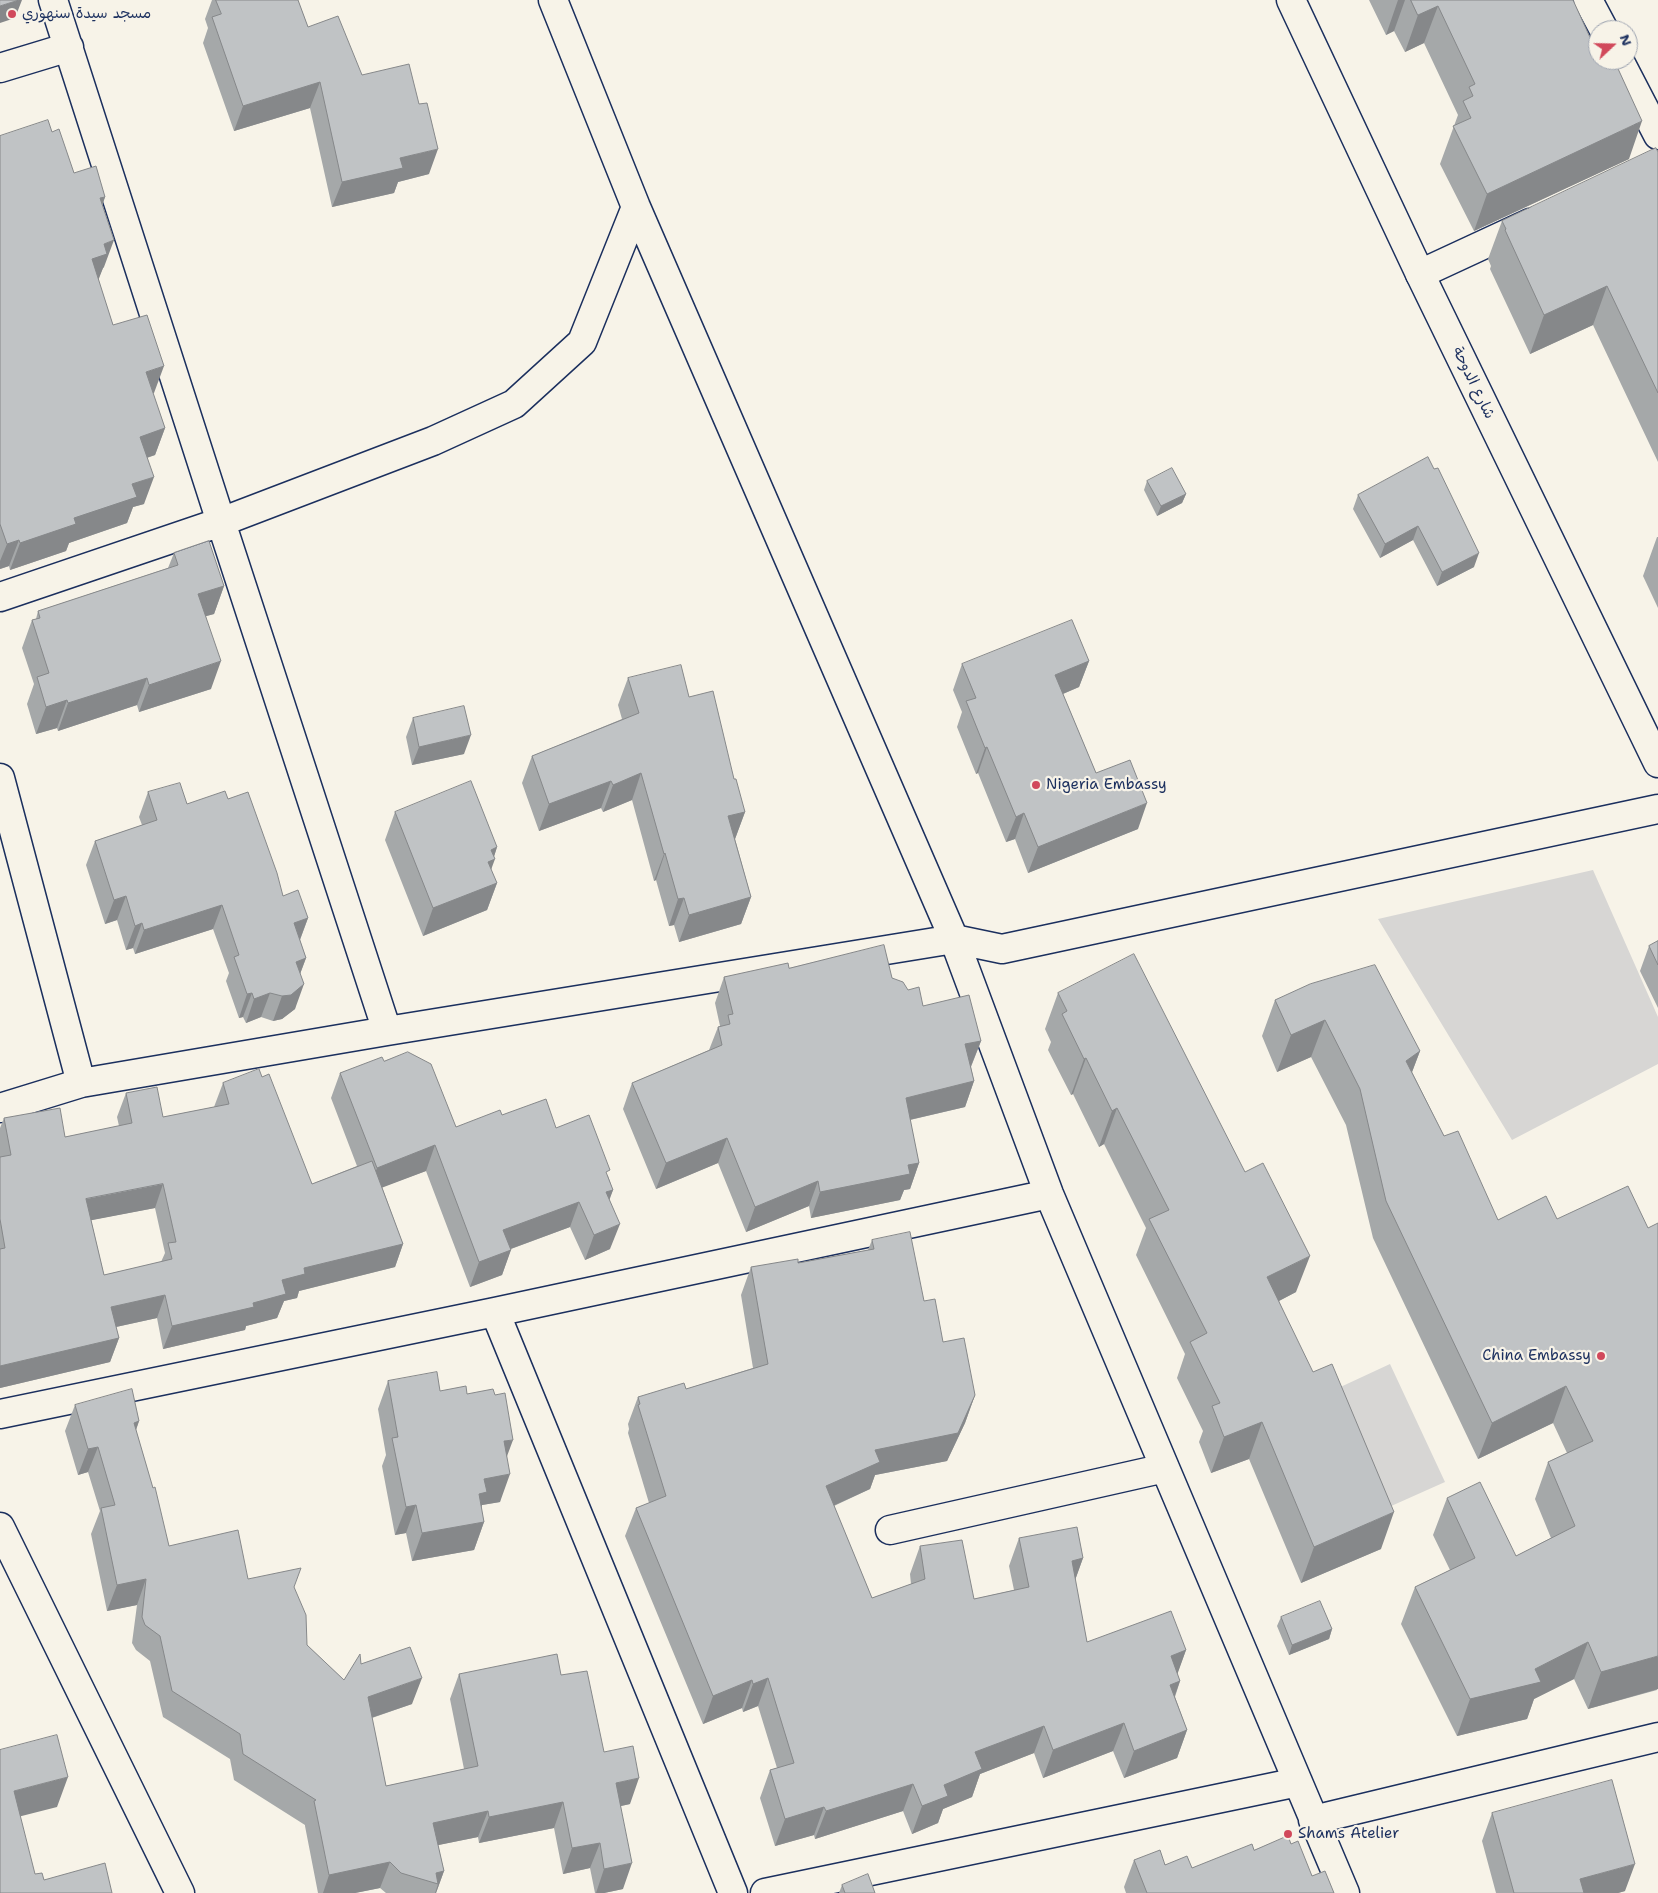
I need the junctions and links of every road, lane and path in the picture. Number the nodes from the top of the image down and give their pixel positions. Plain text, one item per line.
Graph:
1 (53, 0) edge
2 (553, 0) edge
3 (1291, 0) edge
4 (1588, 0) edge
5 (1599, 20) edge
6 (69, 47) junction
7 (0, 68) edge
8 (1624, 70) edge
9 (1658, 135) edge
10 (636, 206) junction
11 (1552, 212) edge
12 (1420, 274) junction
13 (221, 522) junction
14 (0, 597) edge
15 (1658, 764) edge
16 (0, 778) edge
17 (1658, 809) edge
18 (954, 939) junction
19 (387, 1031) junction
20 (81, 1083) junction
21 (0, 1108) edge
22 (1049, 1194) junction
23 (495, 1312) junction
24 (0, 1414) edge
25 (1165, 1468) junction
26 (0, 1527) edge
27 (890, 1530) dead end
28 (1658, 1737) edge
29 (1298, 1782) junction
30 (1313, 1820) junction
31 (180, 1893) edge
32 (733, 1893) edge
33 (765, 1893) edge
34 (1345, 1893) edge

1 - 6 street
2 - 10 street
3 - 12 street, شارع الدوحة
4 - 5 street
6 - 7 street
6 - 13 street
8 - 9 street
10 - 13 street
10 - 18 street
11 - 12 street
12 - 15 street, شارع الدوحة
13 - 14 street
13 - 19 street
16 - 20 street
17 - 18 street
18 - 19 street
18 - 22 street
19 - 20 street
20 - 21 street
22 - 23 street
22 - 25 street
23 - 24 street
23 - 32 street
25 - 27 street
25 - 29 street
26 - 31 street
28 - 30 street
29 - 30 street
29 - 33 street
30 - 34 street

